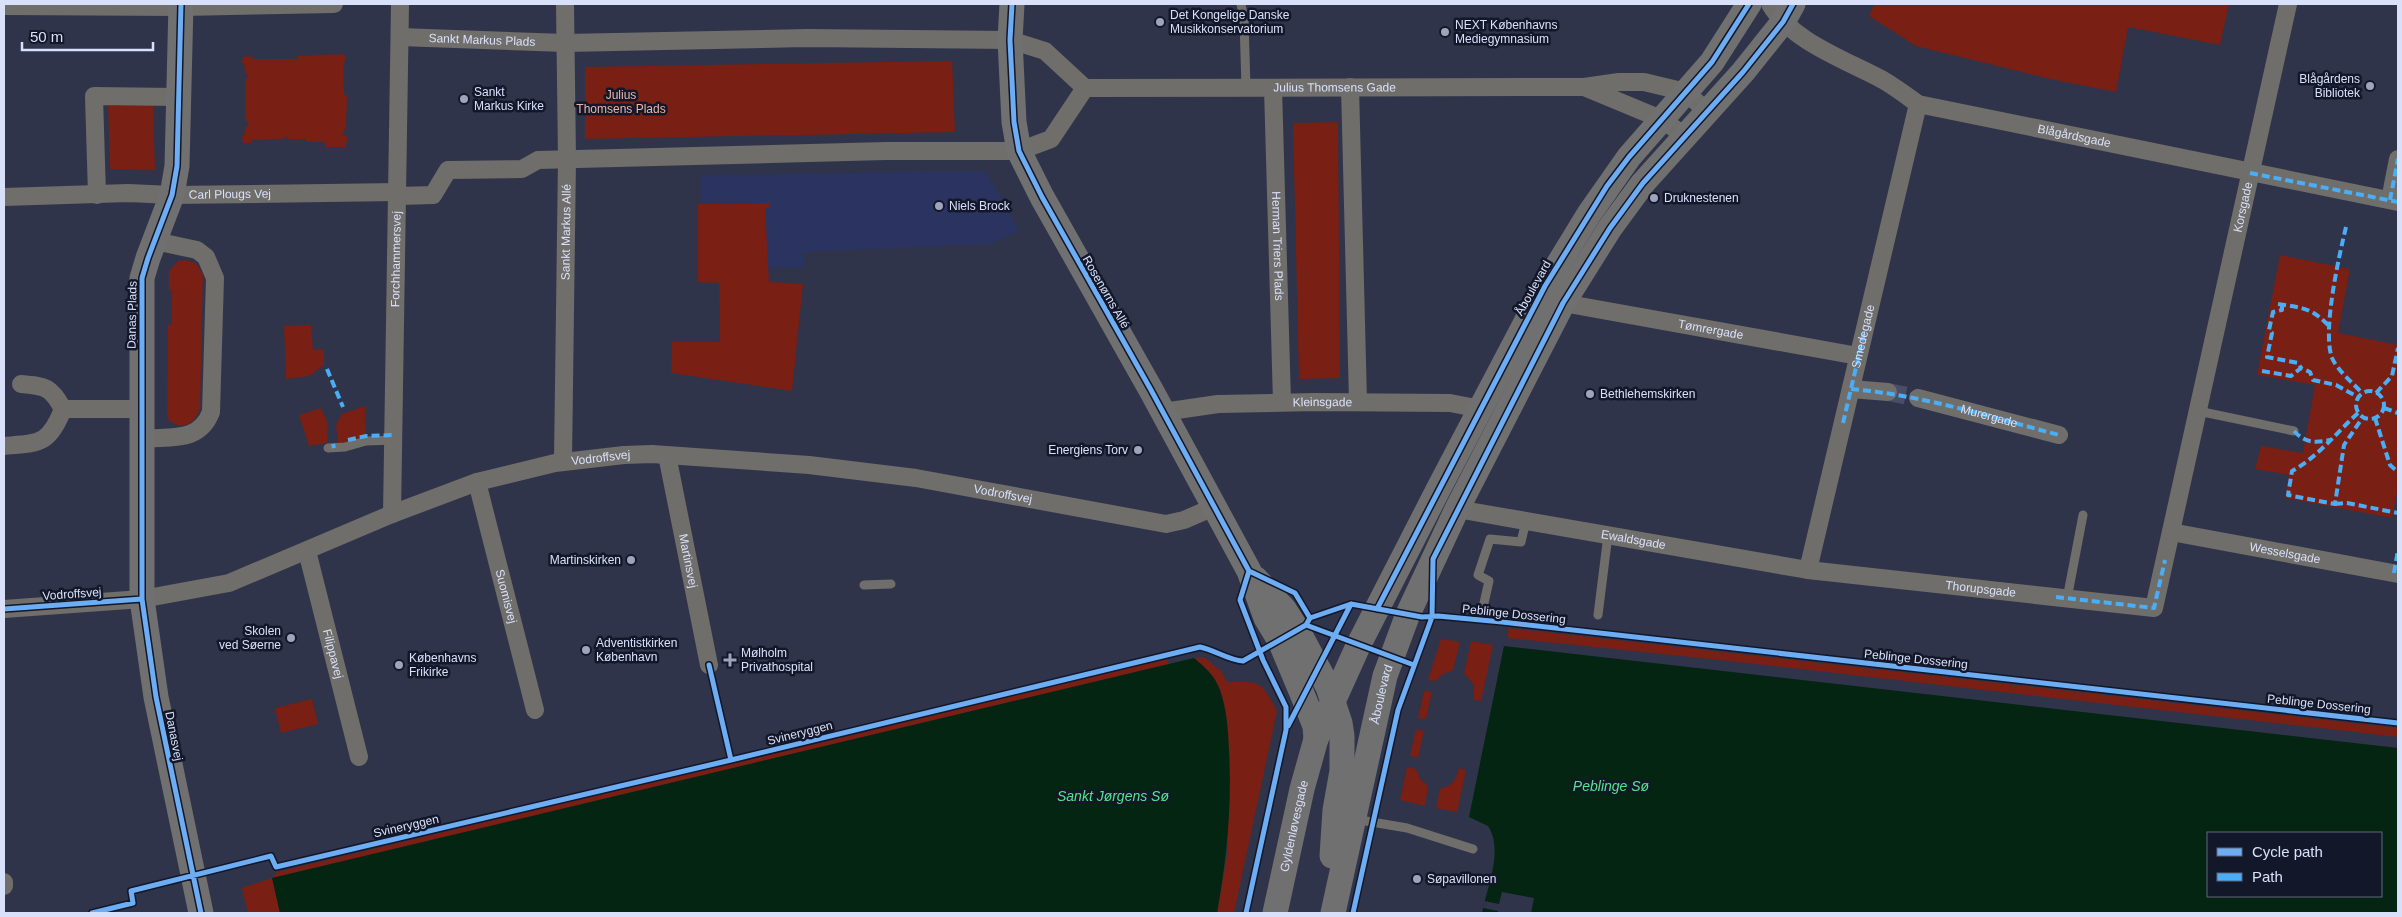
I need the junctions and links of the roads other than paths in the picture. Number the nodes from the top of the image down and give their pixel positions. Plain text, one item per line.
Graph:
1 (334, 4) edge
2 (400, 4) edge
3 (565, 4) edge
4 (1012, 4) edge
5 (1241, 4) edge
6 (1749, 4) edge
7 (2288, 4) edge
8 (4, 6) edge
9 (181, 6) edge
10 (1780, 10) edge
11 (400, 37) junction
12 (1010, 40) junction
13 (565, 43) junction
14 (1350, 87) junction
15 (1584, 87) junction
16 (1085, 88) junction
17 (1246, 88) junction
18 (1273, 88) junction
19 (1686, 92) junction
20 (178, 97) junction
21 (1918, 104) junction
22 (1706, 111) junction
23 (1661, 119) junction
24 (1685, 136) junction
25 (1020, 151) junction
26 (567, 159) junction
27 (2398, 159) edge
28 (2250, 173) junction
29 (398, 194) junction
30 (97, 195) junction
31 (172, 195) junction
32 (4, 197) edge
33 (2394, 201) edge
34 (155, 241) junction
35 (1563, 303) junction
36 (1858, 356) junction
37 (21, 384) dead end
38 (1851, 389) junction
39 (1888, 392) tunnel mouth
40 (1918, 398) tunnel mouth
41 (1358, 401) junction
42 (1282, 402) junction
43 (63, 409) junction
44 (142, 409) junction
45 (1481, 409) junction
46 (2198, 411) junction
47 (1164, 412) junction
48 (2294, 431) dead end
49 (2059, 435) dead end
50 (142, 438) junction
51 (395, 440) junction
52 (4, 446) edge
53 (328, 448) dead end
54 (667, 455) junction
55 (563, 462) junction
56 (477, 482) junction
57 (1214, 507) junction
58 (1457, 510) junction
59 (392, 514) junction
60 (2083, 515) dead end
61 (1526, 521) junction
62 (2171, 532) junction
63 (1608, 535) junction
64 (307, 551) junction
65 (1808, 570) junction
66 (1249, 571) junction
67 (2398, 574) edge
68 (890, 584) dead end
69 (864, 585) dead end
70 (2067, 599) junction
71 (142, 600) junction
72 (1484, 603) dead end
73 (2154, 608) joint
74 (4, 609) edge
75 (1598, 615) dead end
76 (709, 665) dead end
77 (1333, 699) junction
78 (535, 710) dead end
79 (1316, 739) junction
80 (359, 757) dead end
81 (1353, 818) junction
82 (1291, 840) junction
83 (1472, 849) dead end
84 (202, 913) edge
85 (1275, 913) edge
86 (1289, 913) edge
87 (1331, 913) edge

1 - 9 street
2 - 11 street, Forchhammersvej
3 - 13 street, Sankt Markus Allé
4 - 12 street, Rosenørns Allé
5 - 17 lane
6 - 19 street, Åboulevard
7 - 28 street, Korsgade
8 - 9 street
9 - 20 street, Danas Plads
10 - 21 street, Blågårdsgade
10 - 22 street, Åboulevard
11 - 13 street, Sankt Markus Plads
11 - 29 street, Forchhammersvej
12 - 13 street
12 - 16 street
12 - 25 street, Rosenørns Allé
13 - 26 street, Sankt Markus Allé
14 - 15 street, Julius Thomsens Gade
14 - 18 street, Julius Thomsens Gade
14 - 41 street
15 - 19 street, Julius Thomsens Gade
15 - 23 street, Julius Thomsens Gade
16 - 17 street, Julius Thomsens Gade
16 - 25 street
17 - 18 street, Julius Thomsens Gade
18 - 42 street, Herman Triers Plads
19 - 22 street
19 - 23 street, Åboulevard
20 - 30 street
20 - 31 street, Danas Plads
21 - 28 street, Blågårdsgade
21 - 36 street, Smedegade
22 - 24 street, Åboulevard
23 - 24 street, Julius Thomsens Gade
23 - 45 street, Åboulevard
24 - 35 street, Åboulevard
25 - 26 street
25 - 47 street, Rosenørns Allé
26 - 29 street
26 - 55 street, Sankt Markus Allé
27 - 33 street
28 - 33 street, Blågårdsgade
28 - 46 street, Korsgade
29 - 31 street, Carl Plougs Vej
29 - 51 street, Forchhammersvej
30 - 31 street, Carl Plougs Vej
30 - 32 street, Carl Plougs Vej
31 - 34 street, Danas Plads
34 - 44 street, Danas Plads
34 - 50 street
35 - 36 street, Tømrergade
35 - 58 street, Åboulevard
36 - 38 street, Smedegade
37 - 43 street
38 - 39 street
38 - 65 street, Smedegade
40 - 49 street, Murergade
41 - 42 street, Kleinsgade
41 - 45 street, Kleinsgade
42 - 47 street, Kleinsgade
43 - 44 street
43 - 52 street
44 - 50 street, Danas Plads
45 - 77 street, Åboulevard
46 - 48 lane
46 - 62 street, Korsgade
47 - 57 street, Rosenørns Allé
50 - 71 street, Danas Plads
51 - 53 lane
51 - 59 street, Forchhammersvej
54 - 55 street, Vodroffsvej
54 - 57 street, Vodroffsvej
54 - 76 street, Martinsvej
55 - 56 street, Vodroffsvej
56 - 59 street, Vodroffsvej
56 - 78 street, Suomisvej
57 - 66 street, Rosenørns Allé
58 - 61 street, Ewaldsgade
58 - 81 street, Åboulevard
59 - 64 street, Vodroffsvej
60 - 70 lane
61 - 63 street, Ewaldsgade
61 - 72 lane
62 - 67 street, Wesselsgade
62 - 73 street, Korsgade
63 - 65 street, Ewaldsgade
63 - 75 lane
64 - 71 street, Vodroffsvej
64 - 80 street, Filippavej
65 - 70 street, Thorupsgade
66 - 77 street, Rosenørns Allé
66 - 79 street, Rosenørns Allé
68 - 69 lane
70 - 73 street, Thorupsgade
71 - 74 street, Vodroffsvej
71 - 84 street, Danasvej
77 - 79 street, Gyldenløvesgade
77 - 87 street, Rosenørns Allé
79 - 82 street, Gyldenløvesgade
81 - 83 lane
81 - 87 street
82 - 85 street, Gyldenløvesgade
82 - 86 street

